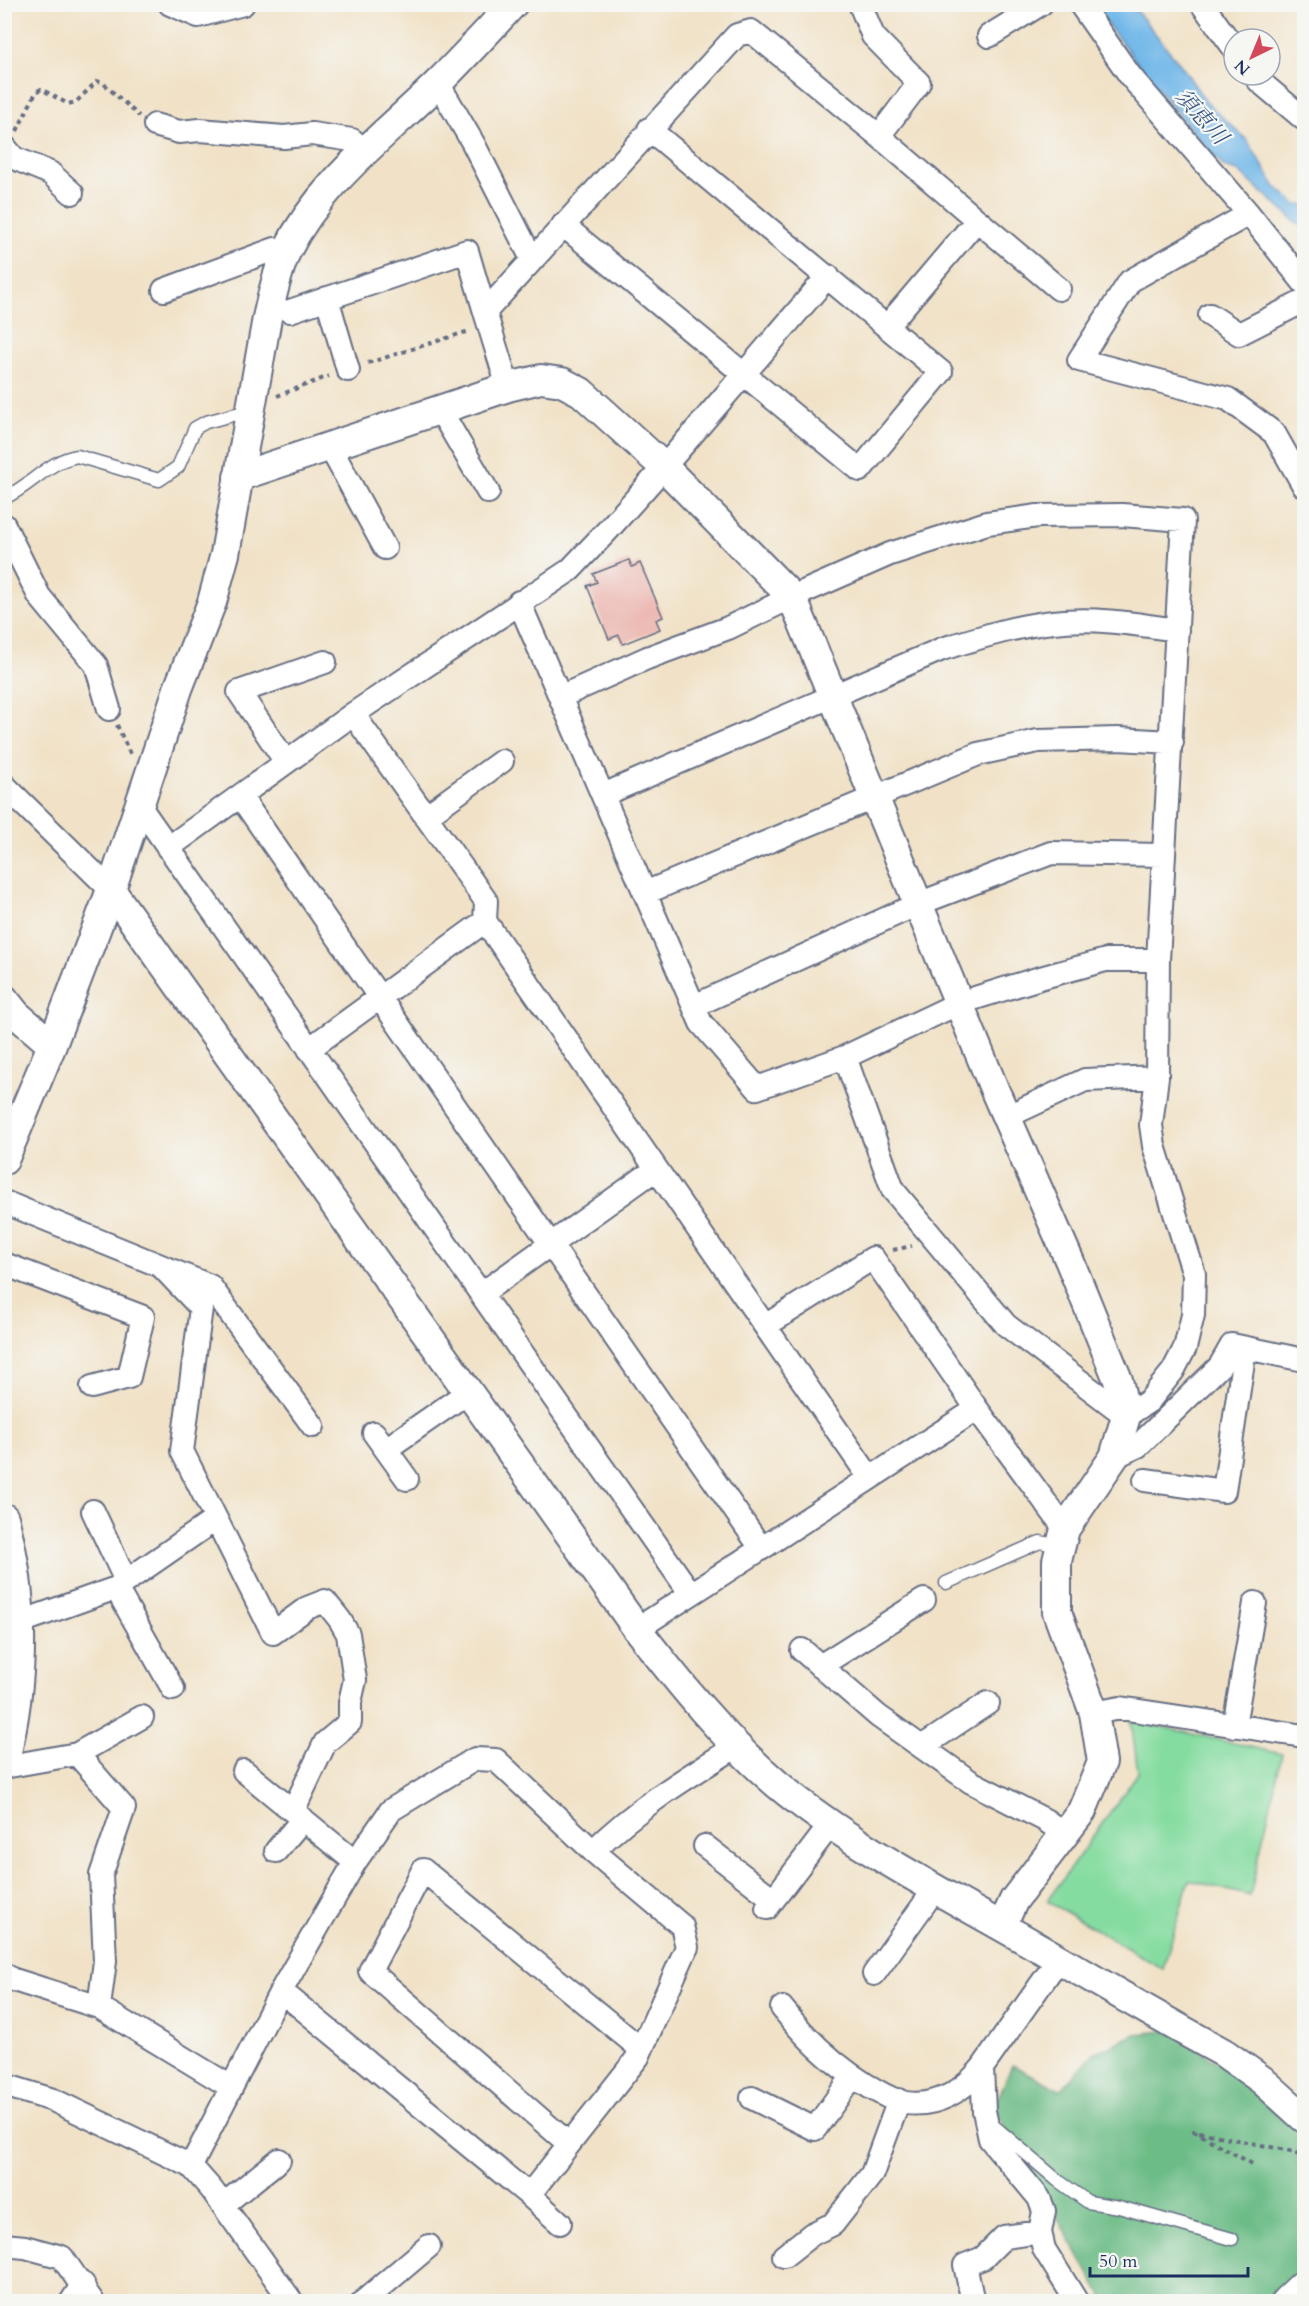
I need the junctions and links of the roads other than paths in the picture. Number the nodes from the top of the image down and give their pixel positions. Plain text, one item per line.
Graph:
1 (170, 4) edge
2 (243, 4) edge
3 (513, 4) edge
4 (860, 4) edge
5 (1041, 4) edge
6 (1080, 4) edge
7 (1202, 4) edge
8 (1222, 32) edge
9 (988, 36) dead end
10 (438, 83) junction
11 (1266, 87) edge
12 (1303, 118) edge
13 (155, 125) road end
14 (649, 129) junction
15 (879, 135) junction
16 (4, 146) edge
17 (365, 151) junction
18 (72, 193) dead end
19 (1249, 214) junction
20 (977, 220) junction
21 (563, 225) junction
22 (286, 253) junction
23 (532, 259) junction
24 (828, 276) junction
25 (1305, 283) edge
26 (1059, 289) dead end
27 (164, 290) dead end
28 (327, 298) junction
29 (1305, 301) edge
30 (290, 311) dead end
31 (1210, 315) dead end
32 (487, 318) junction
33 (888, 326) junction
34 (348, 370) road end
35 (744, 375) junction
36 (508, 387) junction
37 (440, 410) junction
38 (248, 416) junction
39 (330, 447) junction
40 (664, 467) junction
41 (238, 477) junction
42 (1305, 486) edge
43 (488, 492) dead end
44 (4, 498) edge
45 (4, 525) edge
46 (385, 548) dead end
47 (792, 597) junction
48 (519, 602) junction
49 (1177, 630) junction
50 (325, 662) dead end
51 (560, 697) junction
52 (833, 697) junction
53 (110, 709) road end
54 (353, 714) junction
55 (1172, 742) junction
56 (502, 761) dead end
57 (286, 762) junction
58 (4, 785) edge
59 (141, 794) junction
60 (603, 795) junction
61 (240, 796) junction
62 (875, 798) junction
63 (426, 816) junction
64 (168, 848) junction
65 (1164, 855) junction
66 (111, 890) junction
67 (645, 893) junction
68 (918, 904) junction
69 (485, 921) junction
70 (1158, 960) junction
71 (379, 997) junction
72 (4, 999) edge
73 (959, 1003) junction
74 (694, 1006) junction
75 (52, 1045) junction
76 (309, 1048) junction
77 (845, 1057) junction
78 (1157, 1077) junction
79 (1006, 1117) junction
80 (4, 1160) edge
81 (657, 1169) junction
82 (4, 1202) edge
83 (550, 1244) junction
84 (4, 1264) edge
85 (162, 1267) junction
86 (481, 1294) junction
87 (765, 1326) junction
88 (1245, 1348) junction
89 (1305, 1360) edge
90 (92, 1387) dead end
91 (468, 1392) junction
92 (976, 1408) junction
93 (1126, 1416) junction
94 (313, 1426) dead end
95 (1114, 1457) junction
96 (870, 1478) junction
97 (407, 1479) dead end
98 (1145, 1480) dead end
99 (93, 1510) dead end
100 (4, 1518) edge
101 (216, 1519) junction
102 (1063, 1538) junction
103 (761, 1548) junction
104 (946, 1583) dead end
105 (121, 1584) junction
106 (691, 1594) junction
107 (924, 1600) dead end
108 (1255, 1603) dead end
109 (21, 1622) junction
110 (638, 1629) junction
111 (802, 1650) dead end
112 (820, 1666) junction
113 (173, 1689) dead end
114 (988, 1703) dead end
115 (1094, 1713) junction
116 (142, 1717) dead end
117 (1234, 1726) junction
118 (1305, 1736) edge
119 (737, 1746) junction
120 (923, 1746) junction
121 (77, 1754) junction
122 (4, 1766) edge
123 (244, 1771) dead end
124 (298, 1815) junction
125 (831, 1824) junction
126 (1065, 1834) junction
127 (705, 1846) dead end
128 (276, 1851) dead end
129 (594, 1851) junction
130 (355, 1862) junction
131 (934, 1889) junction
132 (1002, 1926) junction
133 (1058, 1959) junction
134 (4, 1974) edge
135 (874, 1974) dead end
136 (281, 1990) junction
137 (99, 2007) junction
138 (782, 2008) dead end
139 (641, 2049) junction
140 (982, 2068) junction
141 (853, 2076) junction
142 (4, 2085) edge
143 (231, 2087) junction
144 (752, 2098) dead end
145 (899, 2100) junction
146 (1304, 2117) edge
147 (985, 2118) junction
148 (569, 2144) junction
149 (279, 2160) dead end
150 (191, 2166) junction
151 (529, 2195) junction
152 (223, 2205) junction
153 (560, 2223) dead end
154 (1040, 2232) junction
155 (1232, 2239) dead end
156 (4, 2245) edge
157 (429, 2246) dead end
158 (784, 2256) dead end
159 (1305, 2288) edge
160 (82, 2296) edge
161 (292, 2301) edge
162 (363, 2301) edge
163 (974, 2301) edge
164 (1077, 2301) edge
165 (1288, 2301) edge

1 - 2 street
3 - 10 street
4 - 15 street
5 - 9 street
6 - 19 street
7 - 8 street
10 - 17 street
10 - 23 street
11 - 12 street
13 - 17 street
14 - 15 street
14 - 21 street
14 - 24 street
15 - 20 street
16 - 18 street
17 - 22 street
19 - 25 street
19 - 42 street
20 - 26 street
20 - 33 street
21 - 23 street
21 - 35 street
22 - 27 street
22 - 38 street
23 - 32 street
24 - 33 street
24 - 35 street
28 - 30 street
28 - 32 street
28 - 34 street
29 - 31 street
32 - 36 street
33 - 35 street
35 - 40 street
36 - 37 street
36 - 40 street
37 - 39 street
37 - 43 street
38 - 41 street
38 - 44 lane
39 - 41 street
39 - 46 street
40 - 47 street
40 - 48 street
41 - 59 street
45 - 53 street
47 - 49 street
47 - 51 street
47 - 52 street
48 - 51 street
48 - 54 street
49 - 52 street
49 - 55 street
50 - 57 street
51 - 60 street
52 - 60 street
52 - 62 street
54 - 57 street
54 - 63 street
55 - 62 street
55 - 65 street
56 - 63 street
57 - 61 street
58 - 66 street
59 - 64 street
59 - 66 street
60 - 67 street
61 - 64 street
61 - 71 street
62 - 67 street
62 - 68 street
63 - 69 street
64 - 76 street
65 - 68 street
65 - 70 street
66 - 75 street
66 - 91 street
67 - 74 street
68 - 73 street
68 - 74 street
69 - 71 street
69 - 81 street
70 - 73 street
70 - 78 street
71 - 76 street
71 - 83 street
72 - 75 street
73 - 77 street
73 - 79 street
74 - 77 street
75 - 80 street
76 - 86 street
77 - 93 street
78 - 79 street
78 - 93 street
79 - 93 street
81 - 83 street
81 - 87 street
82 - 85 street
83 - 86 street
83 - 103 street
84 - 90 street
85 - 94 street
85 - 101 street
86 - 106 street
87 - 92 street
87 - 96 street
88 - 89 street
88 - 95 street
88 - 98 street
91 - 97 street
91 - 110 street
92 - 96 street
92 - 102 street
93 - 95 street
95 - 102 street
96 - 103 street
99 - 105 street
100 - 109 street
101 - 105 street
101 - 124 street
102 - 104 lane
102 - 115 street
103 - 106 street
105 - 109 street
105 - 113 street
106 - 110 street
107 - 112 street
108 - 117 street
109 - 122 street
110 - 119 street
111 - 112 street
112 - 120 street
114 - 120 street
115 - 117 street
115 - 126 street
116 - 121 street
117 - 118 street
119 - 125 street
119 - 129 street
120 - 126 street
121 - 122 street
121 - 137 street
123 - 124 street
124 - 128 street
124 - 130 street
125 - 127 street
125 - 131 street
126 - 132 street
129 - 130 street
129 - 139 street
130 - 136 street
131 - 132 street
131 - 135 street
132 - 133 street
133 - 140 street
133 - 146 street
134 - 137 street
136 - 143 street
136 - 151 street
137 - 143 street
138 - 141 street
139 - 148 street
139 - 148 street
140 - 145 street
140 - 147 street
141 - 144 street
141 - 145 street
142 - 150 street
143 - 150 street
145 - 158 street
147 - 154 street
147 - 155 lane
148 - 151 street
149 - 152 street
150 - 152 street
151 - 153 street
152 - 161 street
154 - 163 street
154 - 164 street
156 - 160 street
157 - 162 street
159 - 165 main road

